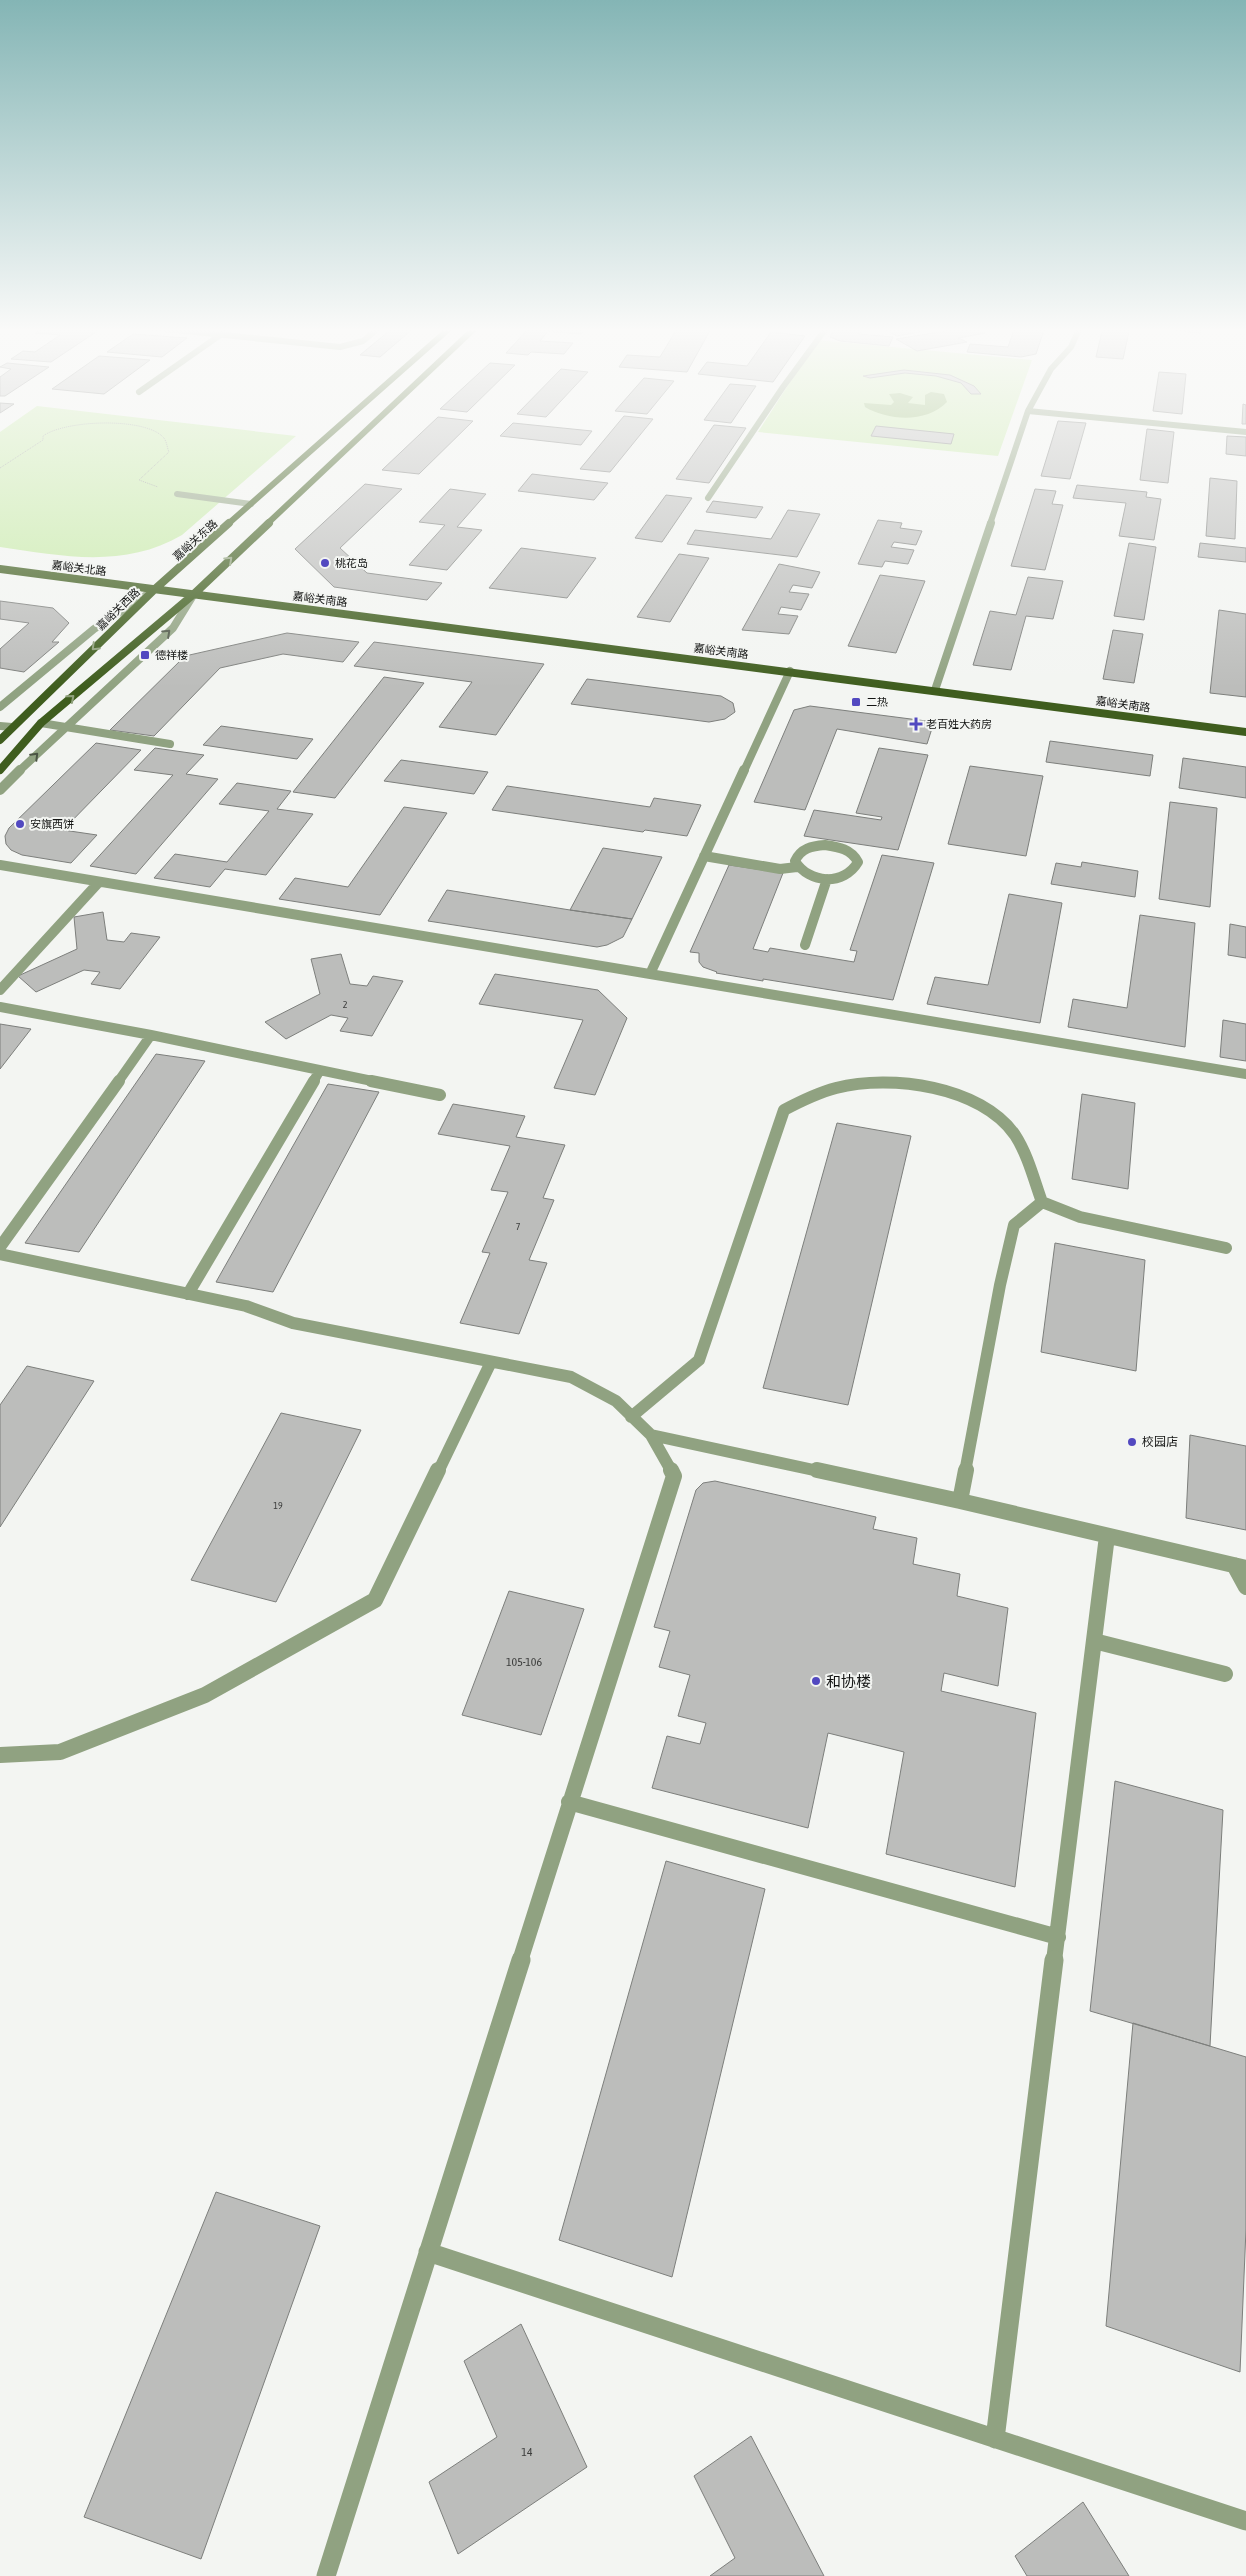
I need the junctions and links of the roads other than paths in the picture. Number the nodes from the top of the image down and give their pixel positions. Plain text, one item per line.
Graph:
1 (316, 447) edge
2 (349, 447) edge
3 (742, 447) edge
4 (1016, 447) edge
5 (177, 494) road end
6 (708, 498) dead end
7 (252, 504) junction
8 (0, 569) edge
9 (156, 589) junction
10 (194, 594) junction
11 (790, 671) junction
12 (935, 690) junction
13 (0, 706) edge
14 (41, 723) junction
15 (0, 726) edge
16 (64, 727) junction
17 (12, 728) junction
18 (1246, 732) edge
19 (0, 740) edge
20 (170, 744) dead end
21 (0, 770) edge
22 (0, 790) edge
23 (704, 856) junction
24 (0, 865) edge
25 (798, 867) junction
26 (827, 879) junction
27 (100, 882) junction
28 (805, 944) dead end
29 (650, 974) junction
30 (0, 990) edge
31 (0, 1007) edge
32 (150, 1035) junction
33 (320, 1070) junction
34 (1246, 1074) edge
35 (440, 1095) dead end
36 (1042, 1202) junction
37 (0, 1247) edge
38 (1226, 1248) dead end
39 (0, 1254) edge
40 (188, 1294) junction
41 (490, 1362) junction
42 (631, 1417) junction
43 (651, 1435) junction
44 (960, 1502) junction
45 (1108, 1536) junction
46 (1240, 1566) edge
47 (1246, 1587) edge
48 (1094, 1641) junction
49 (1225, 1674) dead end
50 (0, 1755) edge
51 (569, 1802) junction
52 (1058, 1937) junction
53 (428, 2252) junction
54 (995, 2438) junction
55 (1246, 2521) edge
56 (326, 2576) edge

1 - 7 main road, 嘉峪关东路
10 -> 2 main road
3 - 6 street
4 - 12 street
5 - 7 street
7 - 9 main road, 嘉峪关东路
8 - 9 main road, 嘉峪关北路
9 - 10 main road, 嘉峪关北路
9 - 13 street, 嘉峪关西路
9 -> 17 main road, 嘉峪关西路
10 - 11 main road, 嘉峪关南路
14 -> 10 main road
16 -> 10 street
11 - 12 main road, 嘉峪关南路
11 - 23 street
12 - 18 main road, 嘉峪关南路
14 - 16 street
14 - 21 main road
15 - 17 street
16 - 20 street
22 -> 16 street
17 - 19 main road, 嘉峪关西路
23 - 25 street
23 - 29 street
24 - 27 street
25 - 26 street
25 - 26 street
26 - 28 street
27 - 29 street
27 - 30 street
29 - 34 street
31 - 32 street
32 - 33 street
32 - 37 street
33 - 35 street
33 - 40 street
36 - 38 street
36 - 42 street
36 - 44 street
39 - 40 street
40 - 41 street
41 - 42 street
41 - 50 street
42 - 43 street
43 - 44 street
43 - 51 street
44 - 45 street
45 - 46 street
45 - 48 street
46 - 47 street
48 - 49 street
48 - 52 street
51 - 52 street
51 - 53 street
52 - 54 street
53 - 54 street
53 - 56 street
54 - 55 street

